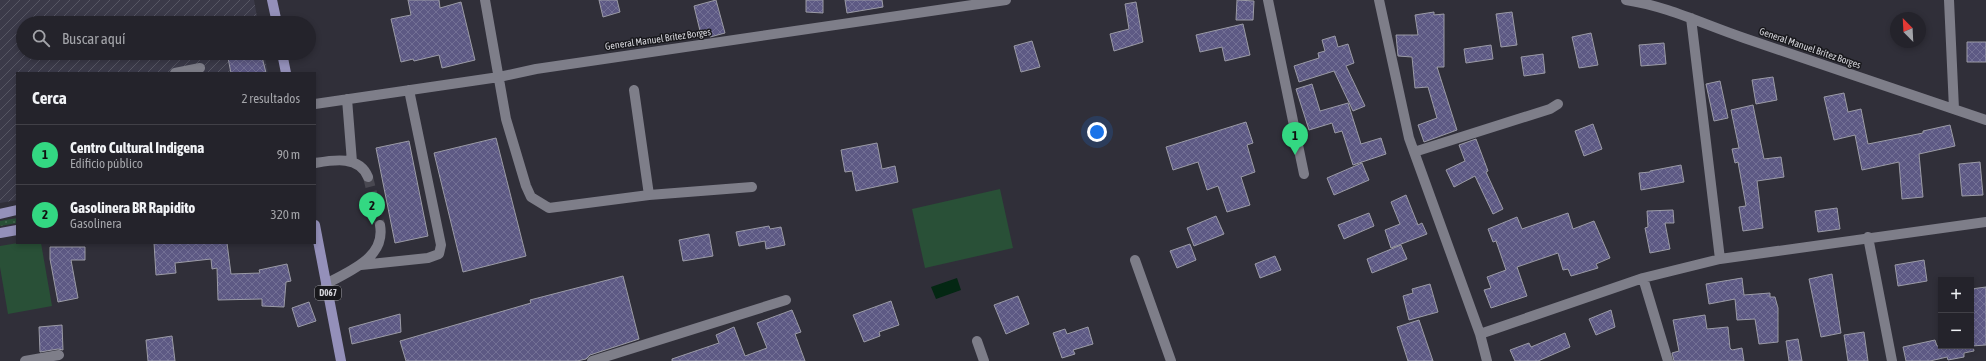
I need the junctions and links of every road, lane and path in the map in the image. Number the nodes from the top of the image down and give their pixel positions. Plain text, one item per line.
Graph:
1 (272, 0) edge
2 (485, 0) edge
3 (1006, 0) edge
4 (1268, 0) edge
5 (1379, 0) edge
6 (1626, 0) edge
7 (1949, 0) edge
8 (1640, 1) edge
9 (990, 2) edge
10 (275, 16) edge
11 (1691, 18) junction
12 (283, 60) edge
13 (200, 68) dead end
14 (180, 72) edge
15 (286, 72) edge
16 (499, 77) junction
17 (409, 90) junction
18 (634, 90) dead end
19 (347, 99) junction
20 (316, 104) edge
21 (1558, 104) dead end
22 (1954, 109) junction
23 (1986, 120) edge
24 (1414, 152) junction
25 (352, 162) junction
26 (316, 163) edge
27 (1304, 174) dead end
28 (368, 177) tunnel mouth
29 (752, 187) dead end
30 (649, 195) junction
31 (16, 210) edge
32 (0, 214) edge
33 (1986, 222) edge
34 (380, 226) tunnel mouth
35 (16, 230) edge
36 (316, 230) edge
37 (0, 233) edge
38 (1868, 237) junction
39 (1720, 259) junction
40 (1135, 260) dead end
41 (361, 265) junction
42 (1643, 278) junction
43 (326, 284) junction
44 (786, 300) dead end
45 (1480, 334) junction
46 (977, 341) dead end
47 (58, 355) dead end
48 (25, 361) edge
49 (341, 361) edge
50 (592, 361) edge
51 (984, 361) edge
52 (1171, 361) edge
53 (1487, 361) edge
54 (1668, 361) edge
55 (1892, 361) edge

1 - 10 main road
2 - 16 street
3 - 9 street, General Manuel Brítez Borges
4 - 27 street
5 - 24 street
6 - 8 street, General Manuel Brítez Borges
7 - 22 street
8 - 11 street, General Manuel Brítez Borges
9 - 16 street, General Manuel Brítez Borges
11 - 22 street, General Manuel Brítez Borges
11 - 39 street
12 - 15 main road
13 - 14 street
16 - 17 street, General Manuel Brítez Borges
16 - 30 street
17 - 19 street, General Manuel Brítez Borges
17 - 41 street
18 - 30 street
19 - 20 street, General Manuel Brítez Borges
19 - 25 street
21 - 24 street
22 - 23 street, General Manuel Brítez Borges
24 - 45 street
25 - 26 street
25 - 28 street
29 - 30 street
31 - 32 main road
33 - 38 street
34 - 41 street
35 - 37 main road
36 - 43 main road, D067
38 - 39 street
38 - 55 street
39 - 42 street
40 - 52 street
41 - 43 street
42 - 45 street
42 - 54 street
43 - 49 main road, D067
44 - 50 street
45 - 53 street
46 - 51 street
47 - 48 street

